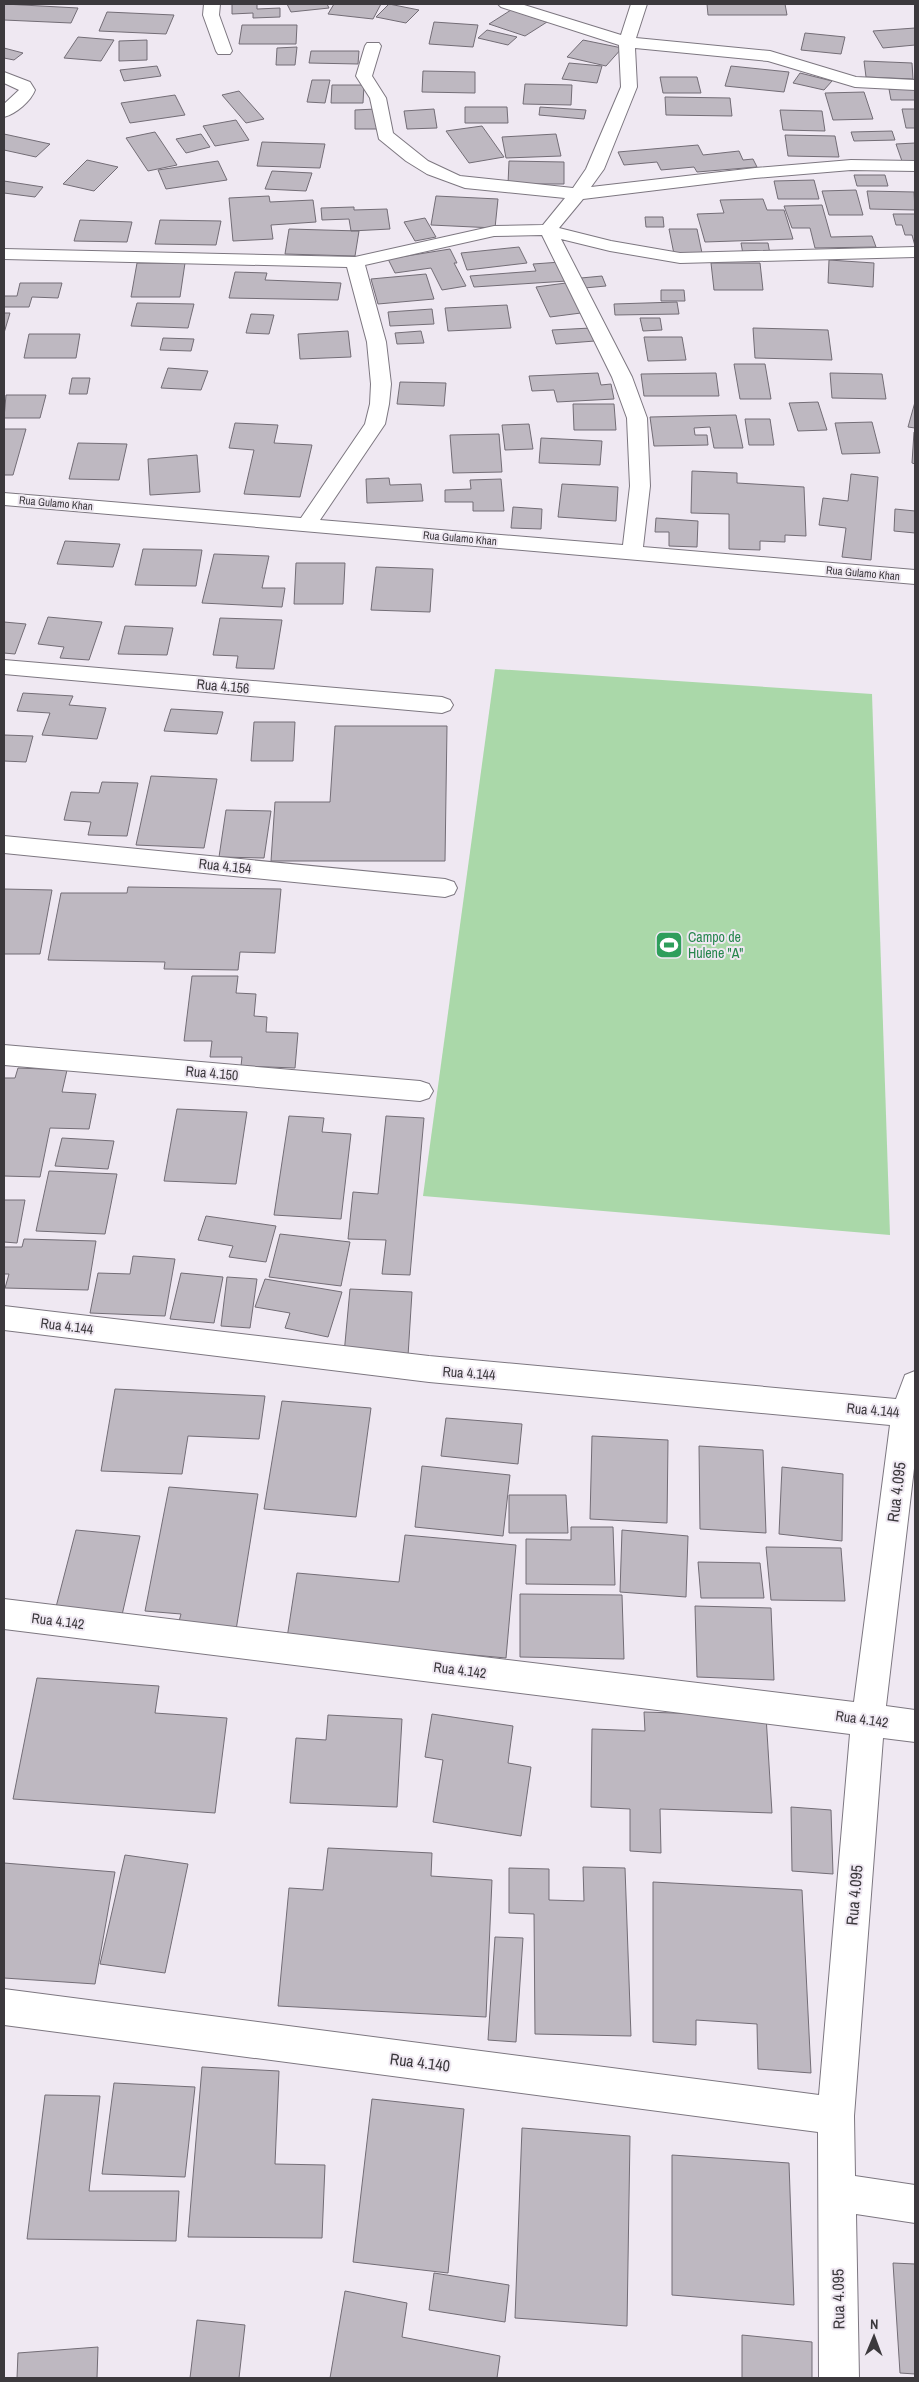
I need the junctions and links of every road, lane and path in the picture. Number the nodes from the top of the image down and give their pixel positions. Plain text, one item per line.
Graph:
1 (212, 4) edge
2 (506, 4) edge
3 (639, 4) edge
4 (627, 42) junction
5 (373, 46) dead end
6 (224, 51) dead end
7 (4, 77) edge
8 (915, 85) edge
9 (4, 112) edge
10 (915, 166) edge
11 (578, 194) junction
12 (548, 230) junction
13 (915, 252) edge
14 (4, 254) edge
15 (356, 262) junction
16 (4, 499) edge
17 (306, 524) junction
18 (632, 554) junction
19 (915, 577) edge
20 (4, 667) edge
21 (442, 705) dead end
22 (4, 844) edge
23 (445, 888) dead end
24 (4, 1055) edge
25 (420, 1091) dead end
26 (4, 1318) edge
27 (910, 1399) edge
28 (4, 1614) edge
29 (868, 1719) junction
30 (915, 1726) edge
31 (4, 2007) edge
32 (836, 2116) junction
33 (837, 2192) junction
34 (915, 2204) edge
35 (838, 2378) edge

1 - 6 street
2 - 4 street
3 - 4 street
4 - 8 street
4 - 11 street
5 - 11 street
7 - 9 street
10 - 11 street
11 - 12 street
12 - 13 street
12 - 15 street
12 - 18 street
14 - 15 street
15 - 17 street
16 - 17 street, Rua Gulamo Khan
17 - 18 street, Rua Gulamo Khan
18 - 19 street, Rua Gulamo Khan
20 - 21 street, Rua 4.156
22 - 23 street, Rua 4.154
24 - 25 street, Rua 4.150
26 - 27 street, Rua 4.144
27 - 29 street, Rua 4.095
28 - 29 street, Rua 4.142
29 - 30 street, Rua 4.142
29 - 32 street, Rua 4.095
31 - 32 street, Rua 4.140
32 - 33 street, Rua 4.095
33 - 34 street
33 - 35 street, Rua 4.095

